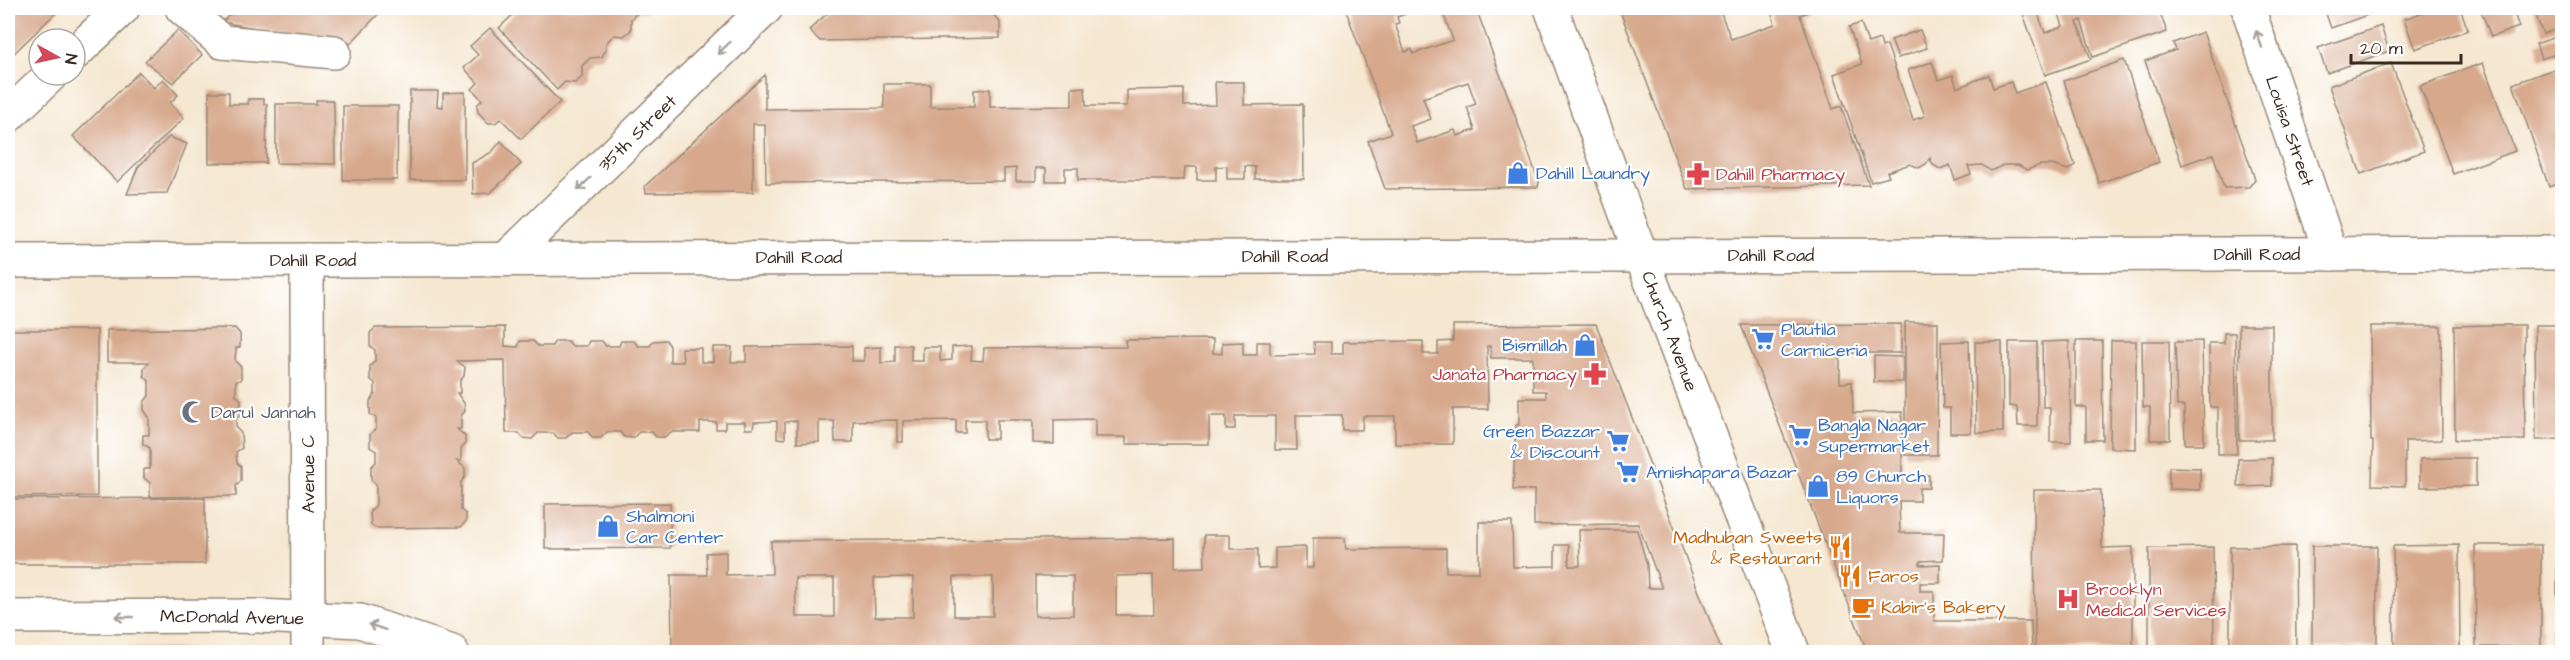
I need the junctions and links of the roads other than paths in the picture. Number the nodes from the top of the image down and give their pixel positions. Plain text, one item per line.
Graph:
1 (123, 8) edge
2 (182, 8) edge
3 (766, 8) edge
4 (1551, 8) edge
5 (2248, 8) edge
6 (87, 42) edge
7 (334, 52) dead end
8 (38, 87) edge
9 (8, 116) edge
10 (2562, 253) edge
11 (2331, 254) junction
12 (1641, 255) junction
13 (507, 258) junction
14 (307, 260) junction
15 (8, 261) edge
16 (8, 617) edge
17 (308, 618) junction
18 (308, 652) edge
19 (452, 652) edge
20 (1793, 652) edge

1 - 6 street
2 - 7 street
3 -> 13 street, 35th Street
4 - 12 street, Church Avenue
11 -> 5 street, Louisa Street
8 - 9 street
10 - 11 street, Dahill Road
11 - 12 street, Dahill Road
12 - 13 street, Dahill Road
12 - 20 street, Church Avenue
13 - 14 street, Dahill Road
14 - 15 street, Dahill Road
14 - 17 street, Avenue C
17 -> 16 street, McDonald Avenue
17 - 18 street, Avenue C
19 -> 17 street, McDonald Avenue

